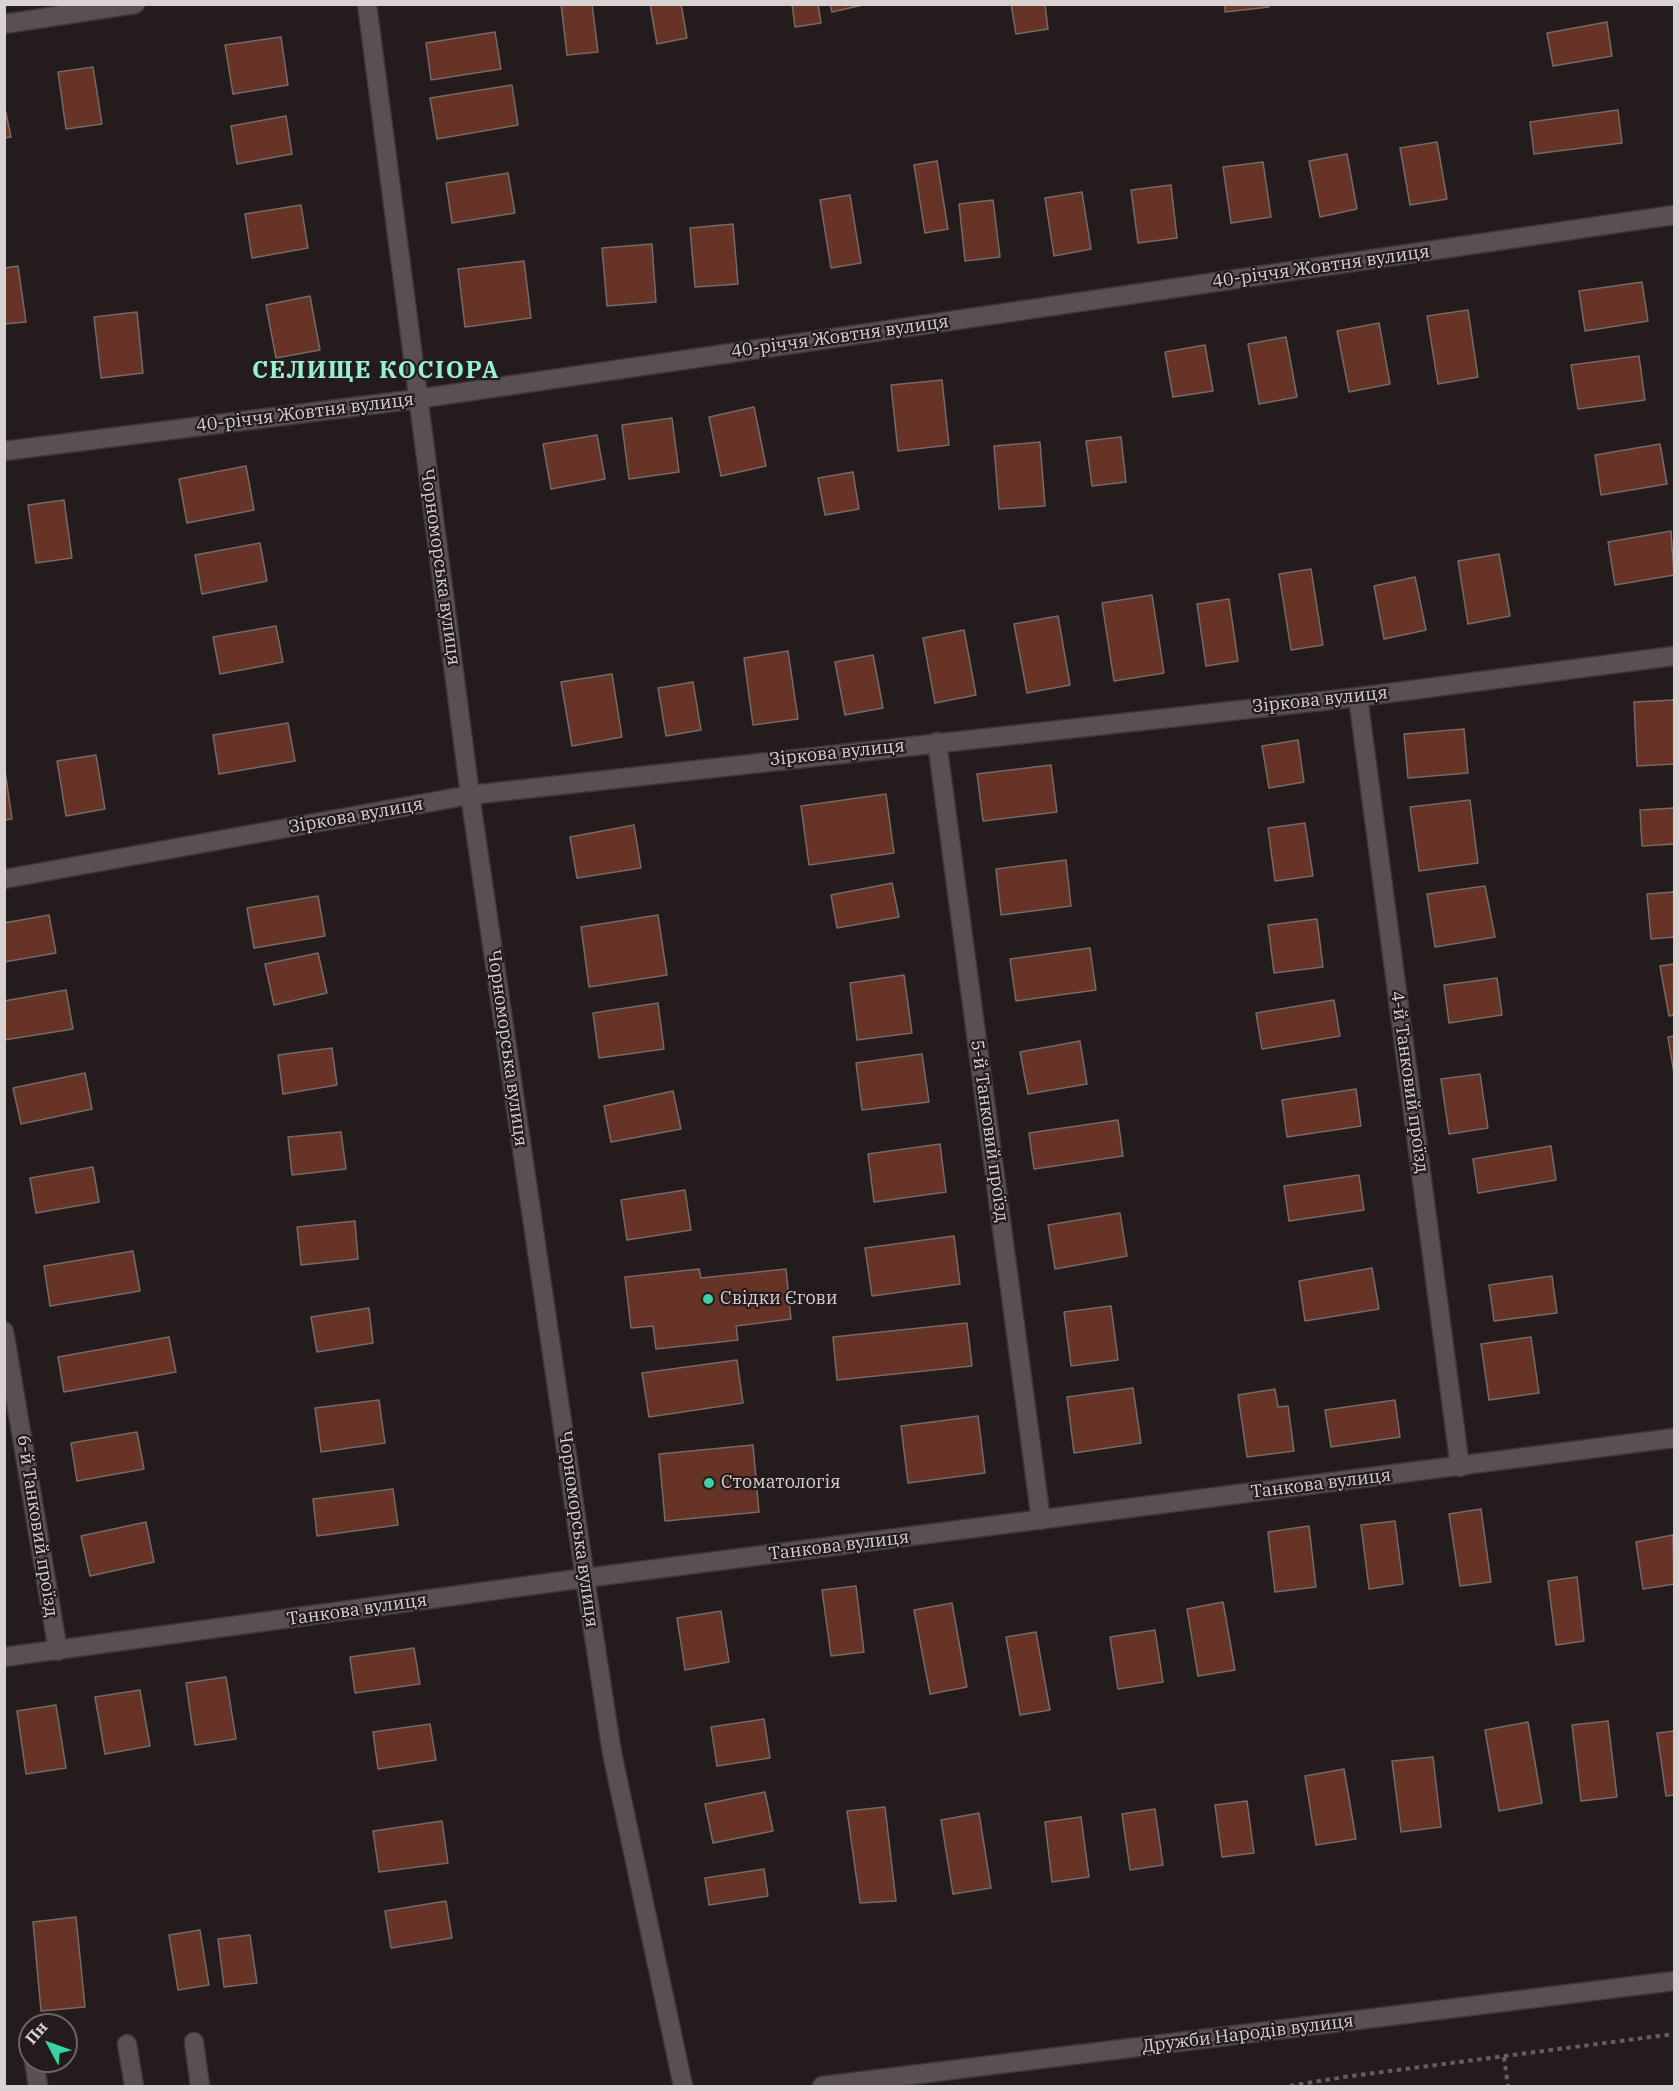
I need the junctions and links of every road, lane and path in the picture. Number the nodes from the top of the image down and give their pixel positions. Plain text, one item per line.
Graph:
1 (135, 4) edge
2 (367, 4) edge
3 (4, 24) edge
4 (1674, 215) edge
5 (417, 399) junction
6 (4, 451) edge
7 (1674, 656) edge
8 (1358, 697) junction
9 (937, 742) junction
10 (470, 795) junction
11 (4, 879) edge
12 (4, 1331) edge
13 (1674, 1438) edge
14 (1461, 1467) junction
15 (1041, 1520) junction
16 (585, 1578) junction
17 (58, 1651) junction
18 (4, 1657) edge
19 (1674, 1981) edge
20 (1674, 2034) edge
21 (194, 2042) dead end
22 (127, 2044) dead end
23 (1504, 2057) junction
24 (134, 2086) edge
25 (200, 2086) edge
26 (683, 2086) edge
27 (822, 2086) edge
28 (1290, 2086) edge
29 (1508, 2086) edge

1 - 3 street
2 - 5 street, Чорноморська вулиця
4 - 5 street, 40-річчя Жовтня вулиця
5 - 6 street, 40-річчя Жовтня вулиця
5 - 10 street, Чорноморська вулиця
7 - 8 street, Зіркова вулиця
8 - 9 street, Зіркова вулиця
8 - 14 street, 4-й Танковий проїзд
9 - 10 street, Зіркова вулиця
9 - 15 street, 5-й Танковий проїзд
10 - 11 street, Зіркова вулиця
10 - 16 street, Чорноморська вулиця
12 - 17 street, 6-й Танковий проїзд
13 - 14 street, Танкова вулиця
14 - 15 street, Танкова вулиця
15 - 16 street, Танкова вулиця
16 - 17 street, Танкова вулиця
16 - 26 street, Чорноморська вулиця
17 - 18 street, Танкова вулиця
19 - 27 street, Дружби Народів вулиця
20 - 23 path
21 - 25 street
22 - 24 street
23 - 28 path
23 - 29 path

